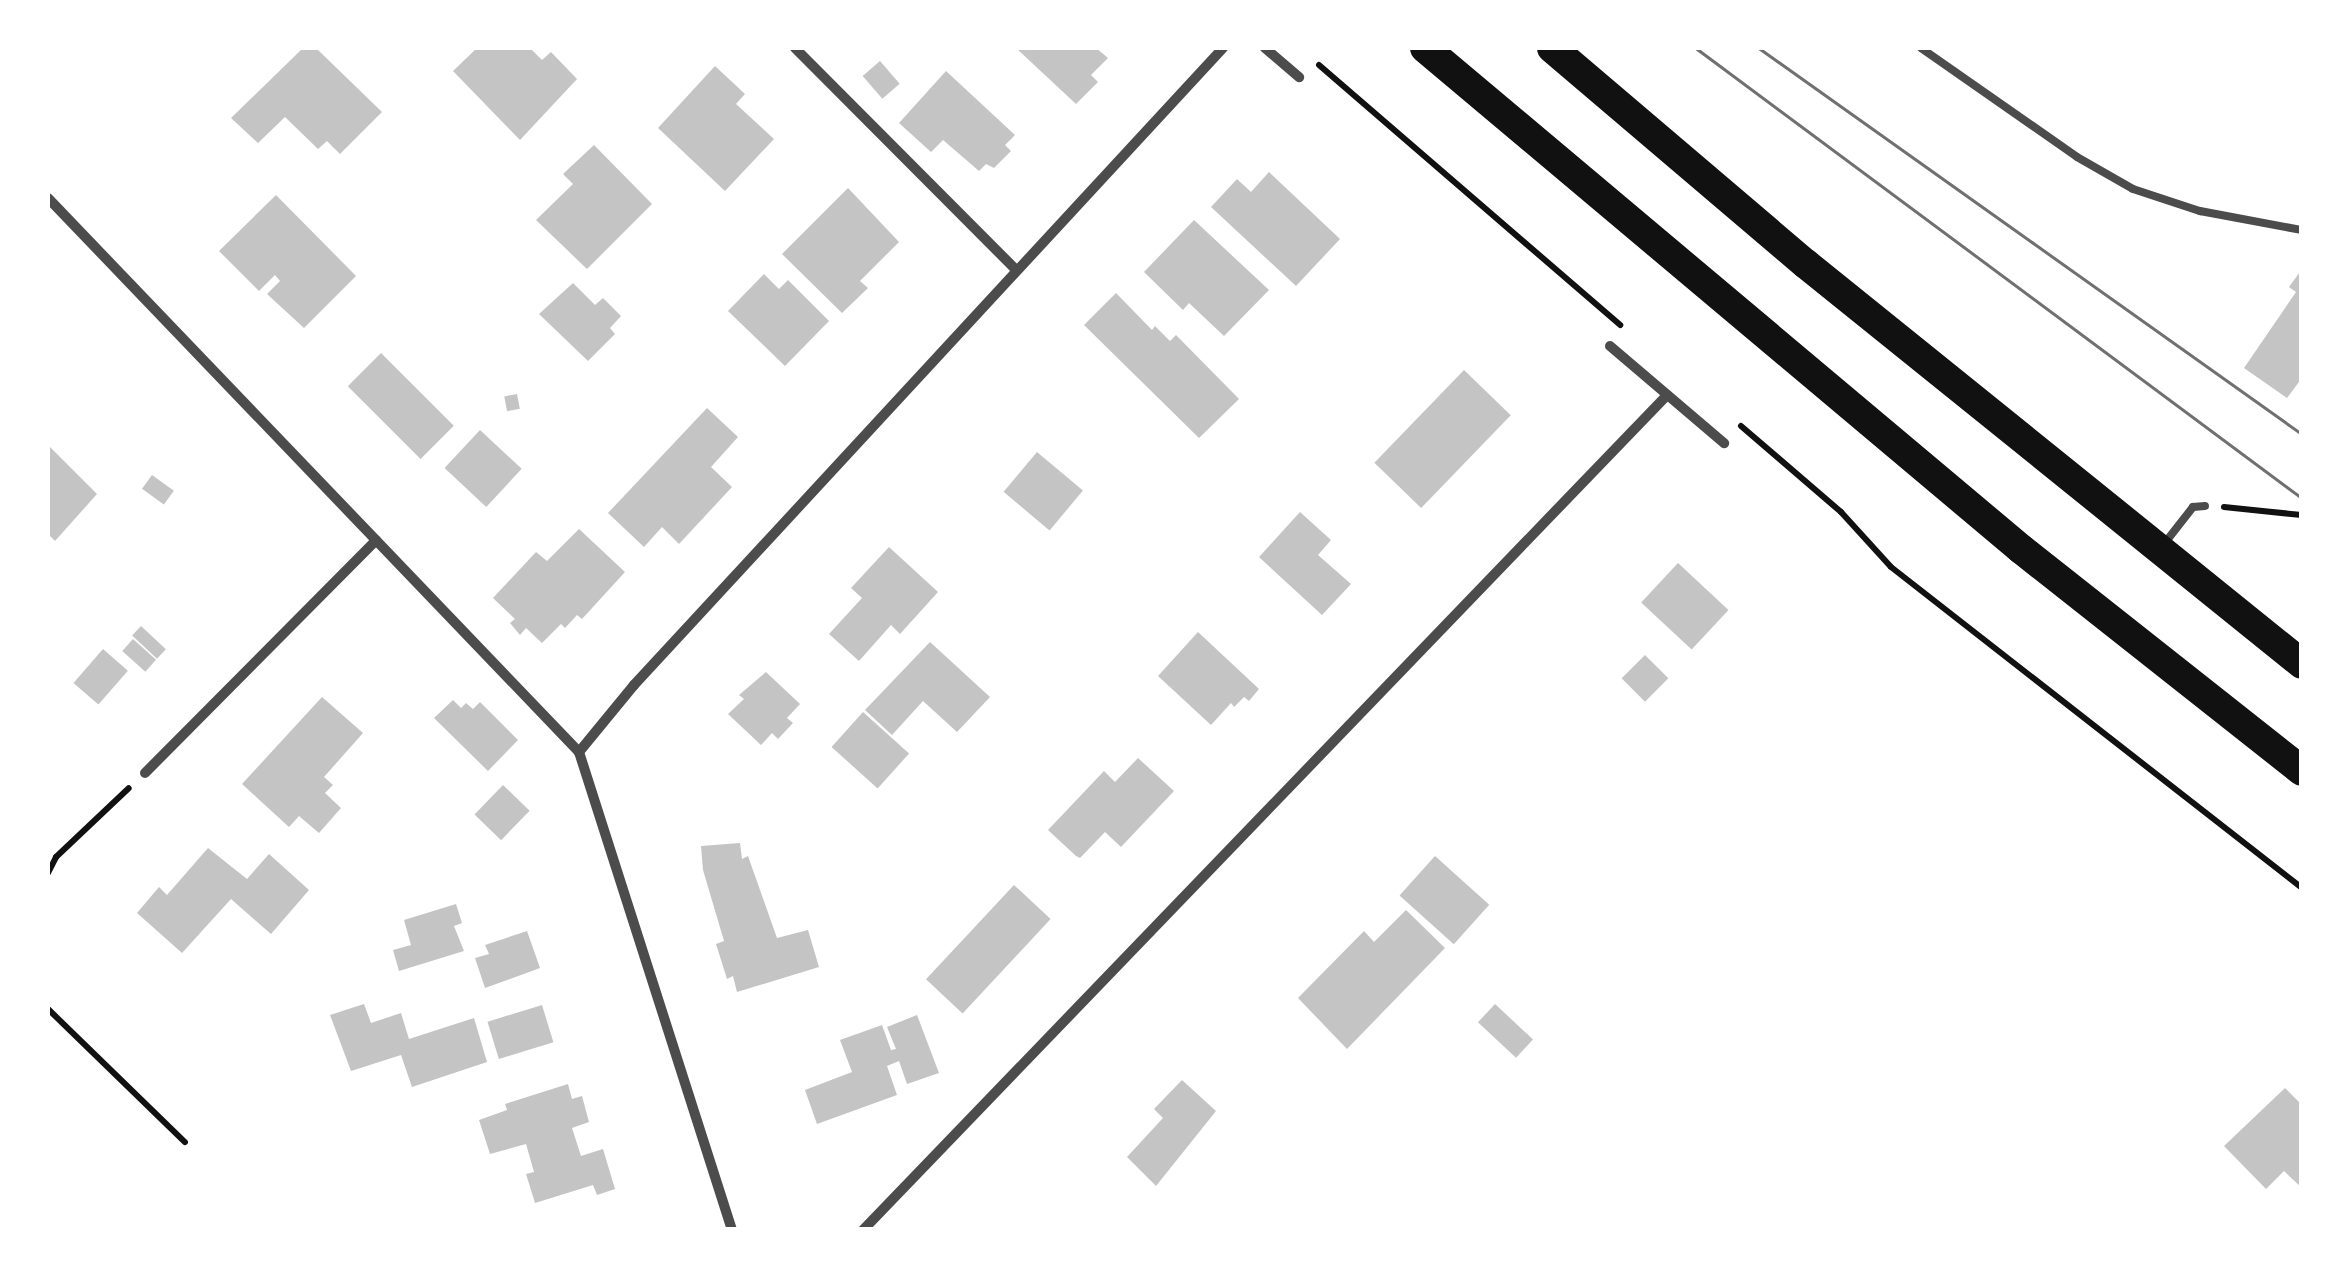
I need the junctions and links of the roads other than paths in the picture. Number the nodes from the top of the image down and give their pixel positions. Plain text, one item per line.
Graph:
1 (794, 48) edge
2 (1222, 48) edge
3 (1264, 48) edge
4 (1425, 48) edge
5 (1552, 48) edge
6 (1921, 48) edge
7 (1299, 77) dead end
8 (48, 198) edge
9 (2302, 230) edge
10 (1016, 270) junction
11 (1610, 346) dead end
12 (1667, 396) junction
13 (1724, 442) dead end
14 (2204, 506) road end
15 (376, 540) junction
16 (2158, 552) junction
17 (2302, 664) edge
18 (579, 752) junction
19 (2302, 770) edge
20 (145, 773) road end
21 (732, 1230) edge
22 (863, 1230) edge

1 - 10 street
2 - 10 street
3 - 7 street
4 - 19 highway
5 - 16 highway
6 - 9 lane
8 - 15 street
10 - 18 street
11 - 12 street
12 - 13 street
12 - 22 street
14 - 16 lane
15 - 18 street
15 - 20 street
16 - 17 highway
18 - 21 street

